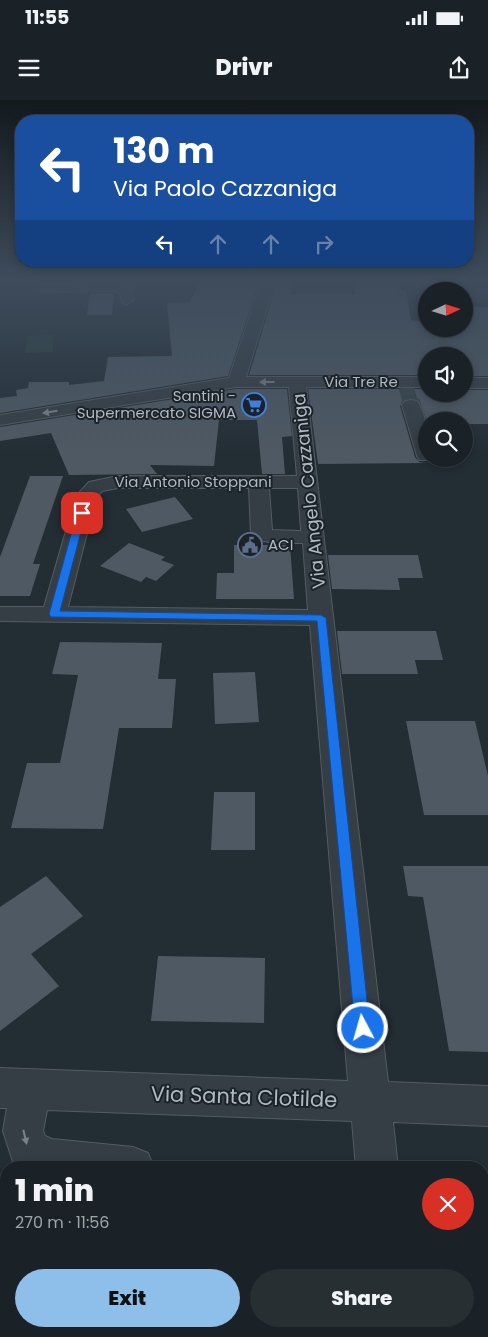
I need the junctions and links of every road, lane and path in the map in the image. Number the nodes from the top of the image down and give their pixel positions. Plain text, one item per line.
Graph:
1 (250, 340) edge
2 (236, 382) junction
3 (298, 382) junction
4 (418, 383) edge
5 (473, 383) edge
6 (488, 383) edge
7 (411, 406) tunnel mouth
8 (0, 420) edge
9 (418, 429) tunnel mouth
10 (259, 482) junction
11 (308, 482) junction
12 (313, 537) junction
13 (0, 614) edge
14 (54, 614) junction
15 (321, 618) junction
16 (15, 1088) edge
17 (370, 1102) junction
18 (488, 1106) edge
19 (59, 1161) edge
20 (376, 1161) edge

1 - 2 street
3 -> 2 street, Via Tre Re
2 -> 8 street, Via Tre Re
3 - 4 street, Via Tre Re
3 - 11 street, Via Angelo Cazzaniga
5 - 6 street
7 - 9 street
10 - 11 street, Via Antonio Stoppani
10 - 12 street
10 - 14 street, Via Antonio Stoppani
11 - 12 street, Via Angelo Cazzaniga
12 - 15 street, Via Angelo Cazzaniga
13 - 14 street
14 - 15 street
15 - 17 street, Via Angelo Cazzaniga
16 - 17 street, Via Santa Clotilde
16 -> 19 street
17 - 18 street, Via Santa Clotilde
17 - 20 street, Via Angelo Cazzaniga

